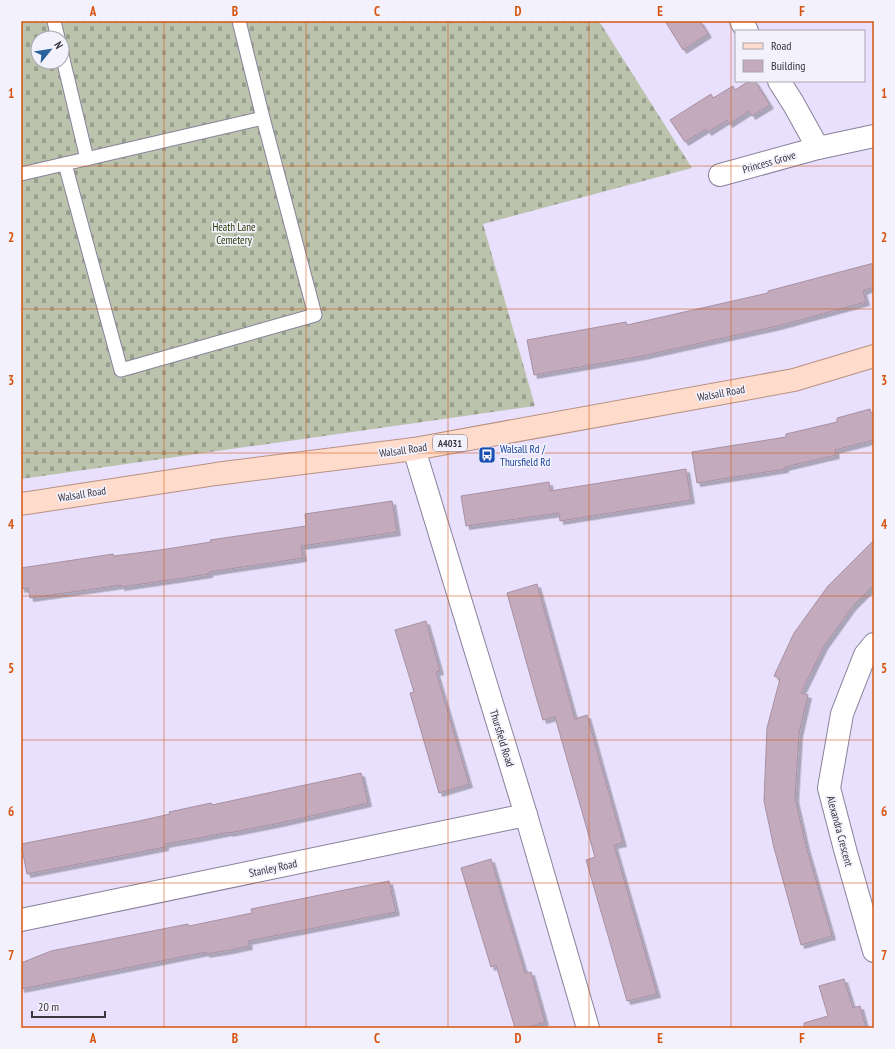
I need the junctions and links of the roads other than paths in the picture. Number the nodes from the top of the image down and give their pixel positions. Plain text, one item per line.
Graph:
1 (239, 21) edge
2 (741, 21) edge
3 (746, 30) edge
4 (66, 70) edge
5 (780, 82) edge
6 (263, 118) junction
7 (874, 136) edge
8 (818, 148) junction
9 (88, 159) junction
10 (65, 164) junction
11 (21, 174) edge
12 (720, 175) dead end
13 (874, 356) edge
14 (414, 449) junction
15 (21, 504) edge
16 (874, 644) edge
17 (526, 815) junction
18 (868, 905) edge
19 (21, 920) edge
20 (874, 951) edge
21 (588, 1028) edge

1 - 6 lane
2 - 3 street
4 - 9 lane
5 - 8 street
6 - 9 lane
6 - 10 lane
7 - 8 street, Princess Grove
8 - 12 street, Princess Grove
9 - 10 lane
10 - 11 lane
13 - 14 main road, Walsall Road / A4031
14 - 15 main road, Walsall Road / A4031
14 - 17 street, Thursfield Road
16 - 18 street, Alexandra Crescent
17 - 19 street, Stanley Road
17 - 21 street, Thursfield Road
18 - 20 street, Alexandra Crescent

